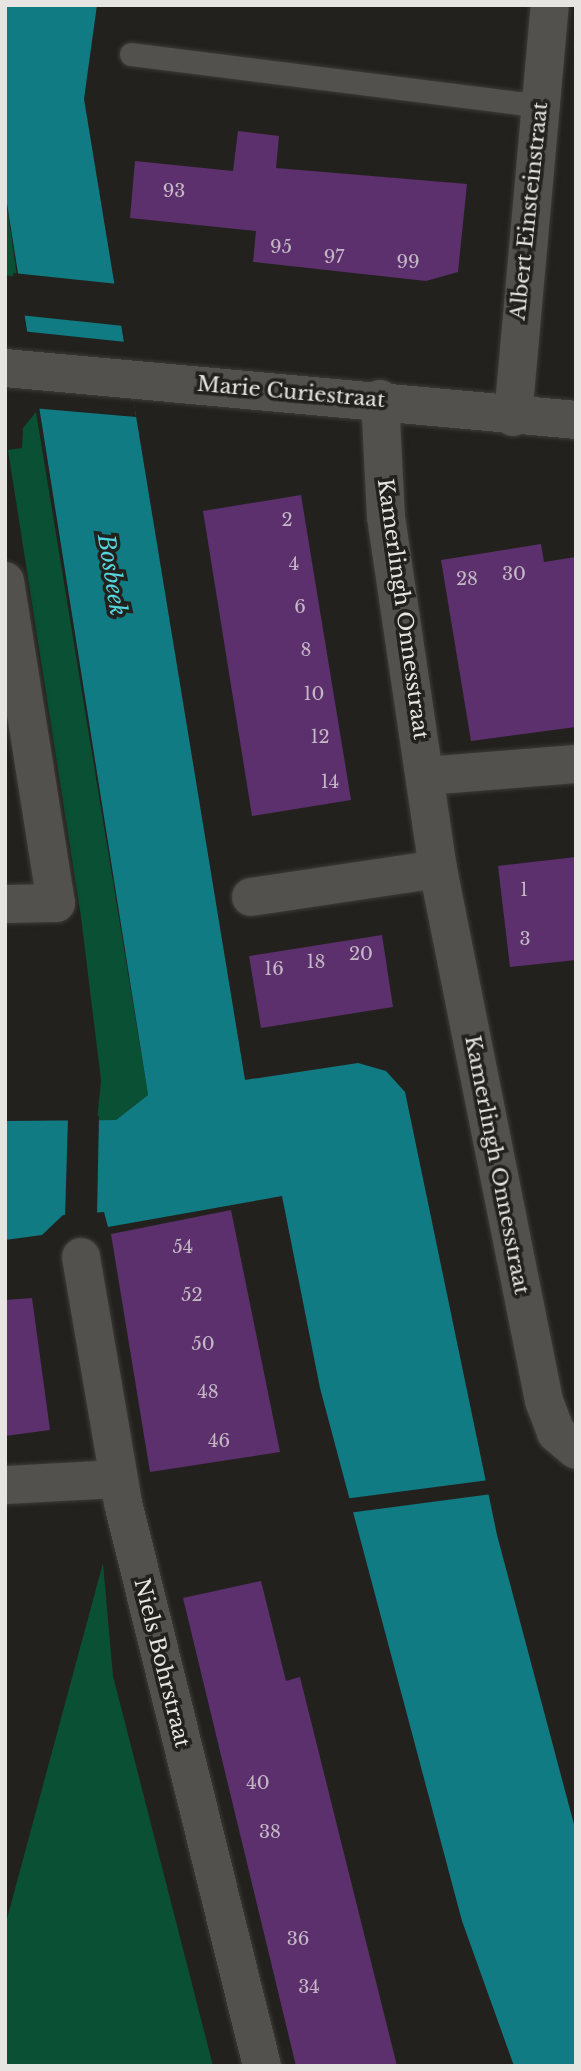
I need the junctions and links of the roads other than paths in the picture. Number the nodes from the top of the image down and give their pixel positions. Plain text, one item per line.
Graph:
1 (550, 5) edge
2 (131, 54) dead end
3 (540, 106) junction
4 (11, 368) edge
5 (380, 399) junction
6 (513, 417) junction
7 (576, 420) edge
8 (5, 581) edge
9 (576, 764) edge
10 (426, 776) junction
11 (438, 869) junction
12 (251, 897) dead end
13 (5, 904) edge
14 (81, 1256) dead end
15 (576, 1450) edge
16 (117, 1479) junction
17 (5, 1485) edge
18 (262, 2066) edge

1 - 3 street, Albert Einsteinstraat
2 - 3 lane
3 - 6 street, Albert Einsteinstraat
4 - 5 street, Marie Curiestraat
5 - 6 street, Marie Curiestraat
5 - 10 street, Kamerlingh Onnesstraat
6 - 7 street, Marie Curiestraat
8 - 13 street
9 - 10 street
10 - 11 street, Kamerlingh Onnesstraat
11 - 12 street
11 - 15 street, Kamerlingh Onnesstraat
14 - 16 street, Niels Bohrstraat
16 - 17 street
16 - 18 street, Niels Bohrstraat

